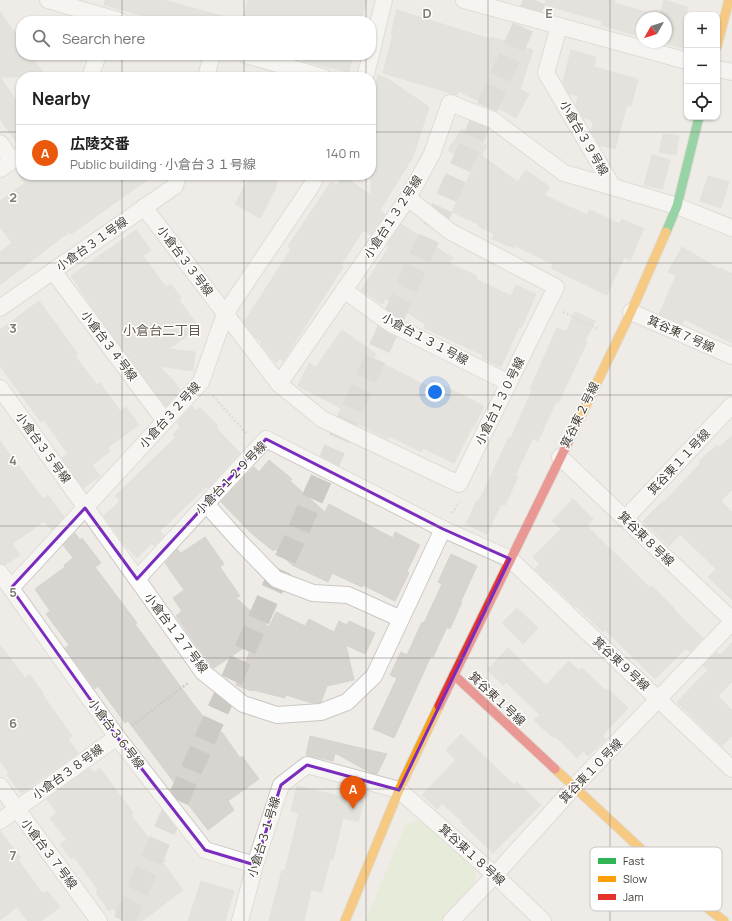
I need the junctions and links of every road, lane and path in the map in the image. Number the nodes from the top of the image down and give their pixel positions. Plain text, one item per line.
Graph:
1 (48, 0) edge
2 (384, 0) edge
3 (464, 0) edge
4 (729, 0) edge
5 (100, 16) edge
6 (559, 26) junction
7 (376, 34) edge
8 (720, 34) edge
9 (96, 60) edge
10 (211, 60) edge
11 (264, 60) edge
12 (370, 60) edge
13 (684, 60) edge
14 (720, 70) edge
15 (92, 72) edge
16 (207, 72) edge
17 (306, 72) edge
18 (366, 72) edge
19 (732, 72) edge
20 (698, 120) edge
21 (0, 143) edge
22 (11, 161) edge
23 (177, 180) edge
24 (314, 180) edge
25 (613, 187) junction
26 (408, 198) junction
27 (677, 206) junction
28 (144, 208) junction
29 (732, 228) edge
30 (53, 271) junction
31 (344, 290) junction
32 (547, 305) junction
33 (0, 308) edge
34 (631, 312) junction
35 (225, 314) junction
36 (599, 329) dead end
37 (732, 356) edge
38 (200, 382) junction
39 (509, 383) junction
40 (278, 384) junction
41 (0, 388) edge
42 (732, 405) edge
43 (165, 421) junction
44 (266, 439) junction
45 (560, 457) junction
46 (459, 484) junction
47 (206, 504) junction
48 (85, 508) junction
49 (625, 519) junction
50 (443, 529) junction
51 (510, 559) junction
52 (0, 573) edge
53 (137, 579) junction
54 (11, 588) junction
55 (401, 620) junction
56 (732, 621) edge
57 (203, 672) junction
58 (454, 675) junction
59 (659, 700) junction
60 (117, 737) junction
61 (732, 769) edge
62 (0, 786) edge
63 (574, 788) junction
64 (399, 790) junction
65 (16, 810) junction
66 (0, 821) edge
67 (638, 847) edge
68 (255, 865) junction
69 (495, 875) junction
70 (711, 911) edge
71 (98, 921) edge
72 (240, 921) edge
73 (345, 921) edge
74 (451, 921) edge
75 (543, 921) edge
76 (724, 921) edge

1 - 5 street
2 - 7 street
3 - 6 street
4 - 8 street
6 - 13 street
6 - 25 street, 小倉台３９号線
9 - 15 street
10 - 16 street
11 - 17 street
12 - 18 street
14 - 19 street
20 - 27 street, 箕谷東２号線
21 - 22 street
23 - 28 street, 小倉台３１号線
24 - 35 street, 小倉台３２号線
25 - 26 street, 小倉台１３２号線
25 - 27 street, 小倉台３９号線
26 - 31 street, 小倉台１３２号線
26 - 32 street, 小倉台１３０号線
27 - 29 street
27 - 34 street, 箕谷東２号線
28 - 30 street, 小倉台３１号線
28 - 35 street, 小倉台３３号線
30 - 33 street, 小倉台３１号線
30 - 43 street, 小倉台３４号線
31 - 39 street, 小倉台１３１号線
31 - 40 street, 小倉台１３２号線
32 - 36 path
32 - 39 street, 小倉台１３０号線
34 - 37 street, 箕谷東７号線
34 - 45 street, 箕谷東２号線
35 - 38 street, 小倉台３２号線
35 - 40 street
38 - 43 street, 小倉台３２号線
38 - 44 path
39 - 46 street, 小倉台１３０号線
40 - 46 street
41 - 48 street, 小倉台３５号線
42 - 49 street, 箕谷東１１号線
43 - 48 street, 小倉台３２号線
44 - 47 street, 小倉台１２９号線
44 - 50 street, 小倉台１２９号線
45 - 49 street, 箕谷東８号線
45 - 51 street, 箕谷東２号線
46 - 50 path
47 - 53 street, 小倉台１２９号線
47 - 55 street
48 - 53 street
48 - 54 street, 小倉台３２号線
49 - 56 street, 箕谷東８号線
50 - 51 street, 小倉台１２９号線
50 - 55 street, 小倉台１２７号線
51 - 58 street, 箕谷東２号線
51 - 59 street, 箕谷東９号線
52 - 54 street, 小倉台３６号線
53 - 57 street, 小倉台１２７号線
54 - 60 street, 小倉台３６号線
55 - 57 street, 小倉台１２７号線
56 - 59 street, 箕谷東１０号線
57 - 60 path
58 - 63 street, 箕谷東１号線
58 - 64 street, 箕谷東１号線
59 - 61 street, 箕谷東９号線
59 - 63 street, 箕谷東１０号線
60 - 65 street, 小倉台３８号線
60 - 68 street, 小倉台３６号線
62 - 65 street, 小倉台３７号線
63 - 67 street, 箕谷東１号線
63 - 69 street, 箕谷東１０号線
64 - 68 street, 小倉台３１号線
64 - 69 street, 箕谷東１８号線
64 - 73 street, 箕谷東１号線
65 - 66 street, 小倉台３８号線
65 - 71 street, 小倉台３７号線
68 - 72 street, 小倉台３１号線
69 - 74 street, 箕谷東１０号線
69 - 75 street, 箕谷東１８号線
70 - 76 street, 箕谷東１号線

